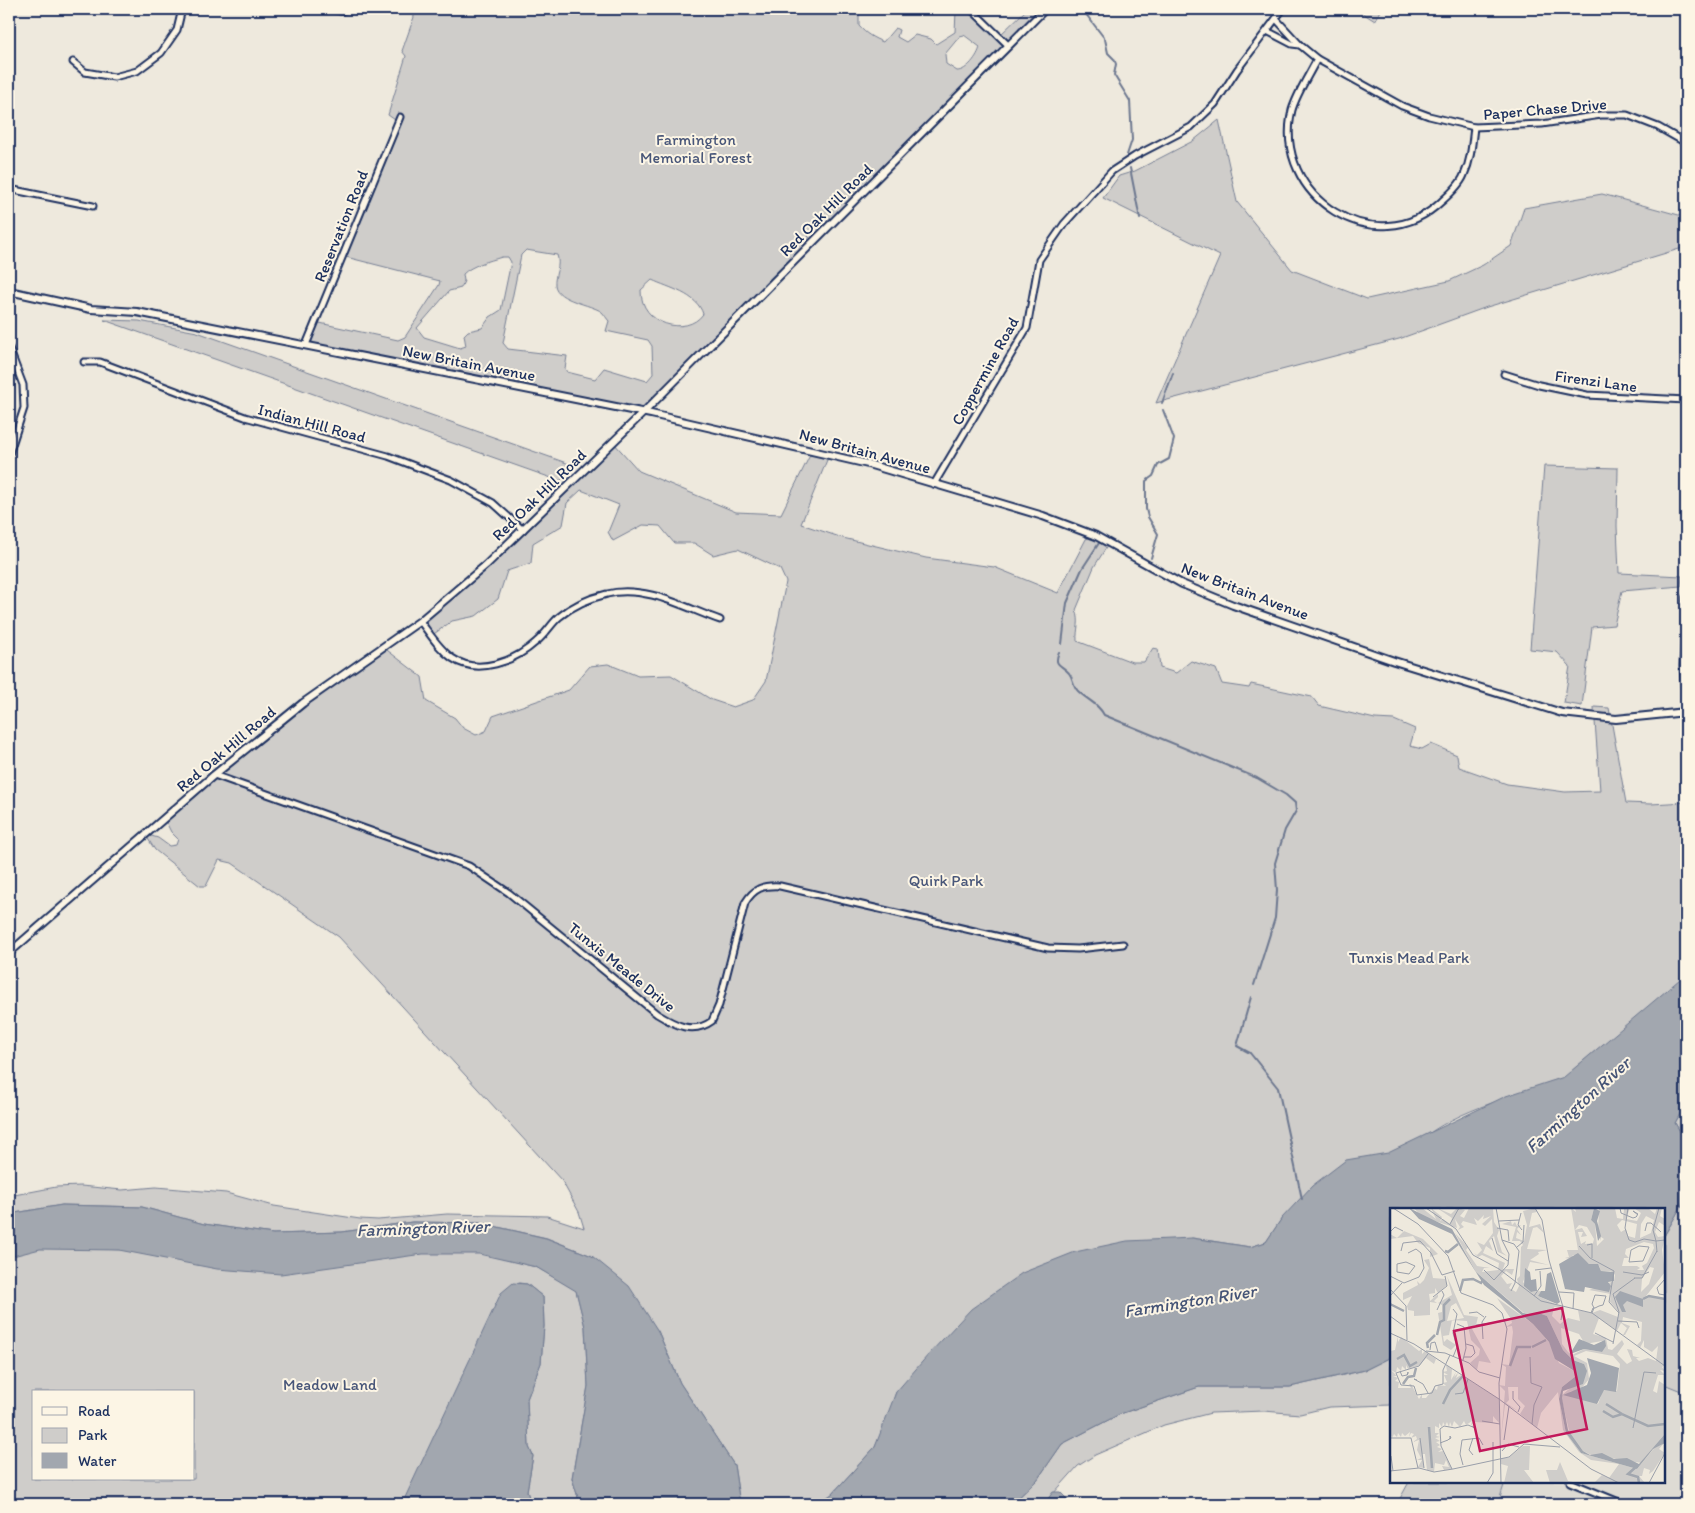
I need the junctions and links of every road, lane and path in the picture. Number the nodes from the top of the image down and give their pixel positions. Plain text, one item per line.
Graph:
1 (182, 9) edge
2 (332, 9) edge
3 (346, 9) edge
4 (971, 9) edge
5 (1045, 9) edge
6 (1283, 9) edge
7 (1276, 19) junction
8 (1266, 31) junction
9 (1008, 45) junction
10 (1300, 45) junction
11 (1317, 59) junction
12 (73, 62) dead end
13 (400, 117) dead end
14 (1474, 127) junction
15 (1686, 143) edge
16 (9, 189) edge
17 (93, 206) dead end
18 (9, 291) edge
19 (306, 345) junction
20 (9, 348) edge
21 (84, 362) dead end
22 (1504, 374) dead end
23 (1686, 400) edge
24 (643, 413) junction
25 (9, 454) edge
26 (934, 484) junction
27 (522, 530) junction
28 (1686, 597) edge
29 (720, 620) dead end
30 (420, 621) junction
31 (1686, 712) edge
32 (214, 775) junction
33 (1123, 944) dead end
34 (9, 953) edge
35 (1572, 1483) edge
36 (1624, 1504) edge

1 - 12 street
2 - 3 street
4 - 9 street
5 - 9 street, Red Oak Hill Road
6 - 7 street, Coppermine Road
7 - 8 street, Coppermine Road
7 - 10 street, Paper Chase Drive
8 - 10 street, Paper Chase Drive
8 - 26 street, Coppermine Road
9 - 24 street, Red Oak Hill Road
10 - 11 street, Paper Chase Drive
11 - 14 street, Paper Chase Drive
11 - 14 street
13 - 19 street, Reservation Road
14 - 15 street, Paper Chase Drive
16 - 17 street
18 - 19 street, New Britain Avenue
19 - 24 street, New Britain Avenue
20 - 25 street
21 - 27 street, Indian Hill Road
22 - 23 street, Firenzi Lane
24 - 26 street, New Britain Avenue
24 - 27 street, Red Oak Hill Road
26 - 31 street, New Britain Avenue
27 - 30 street, Red Oak Hill Road
28 - 31 street
29 - 30 street
30 - 32 street, Red Oak Hill Road
32 - 33 street, Tunxis Meade Drive
32 - 34 street, Red Oak Hill Road
35 - 36 street

